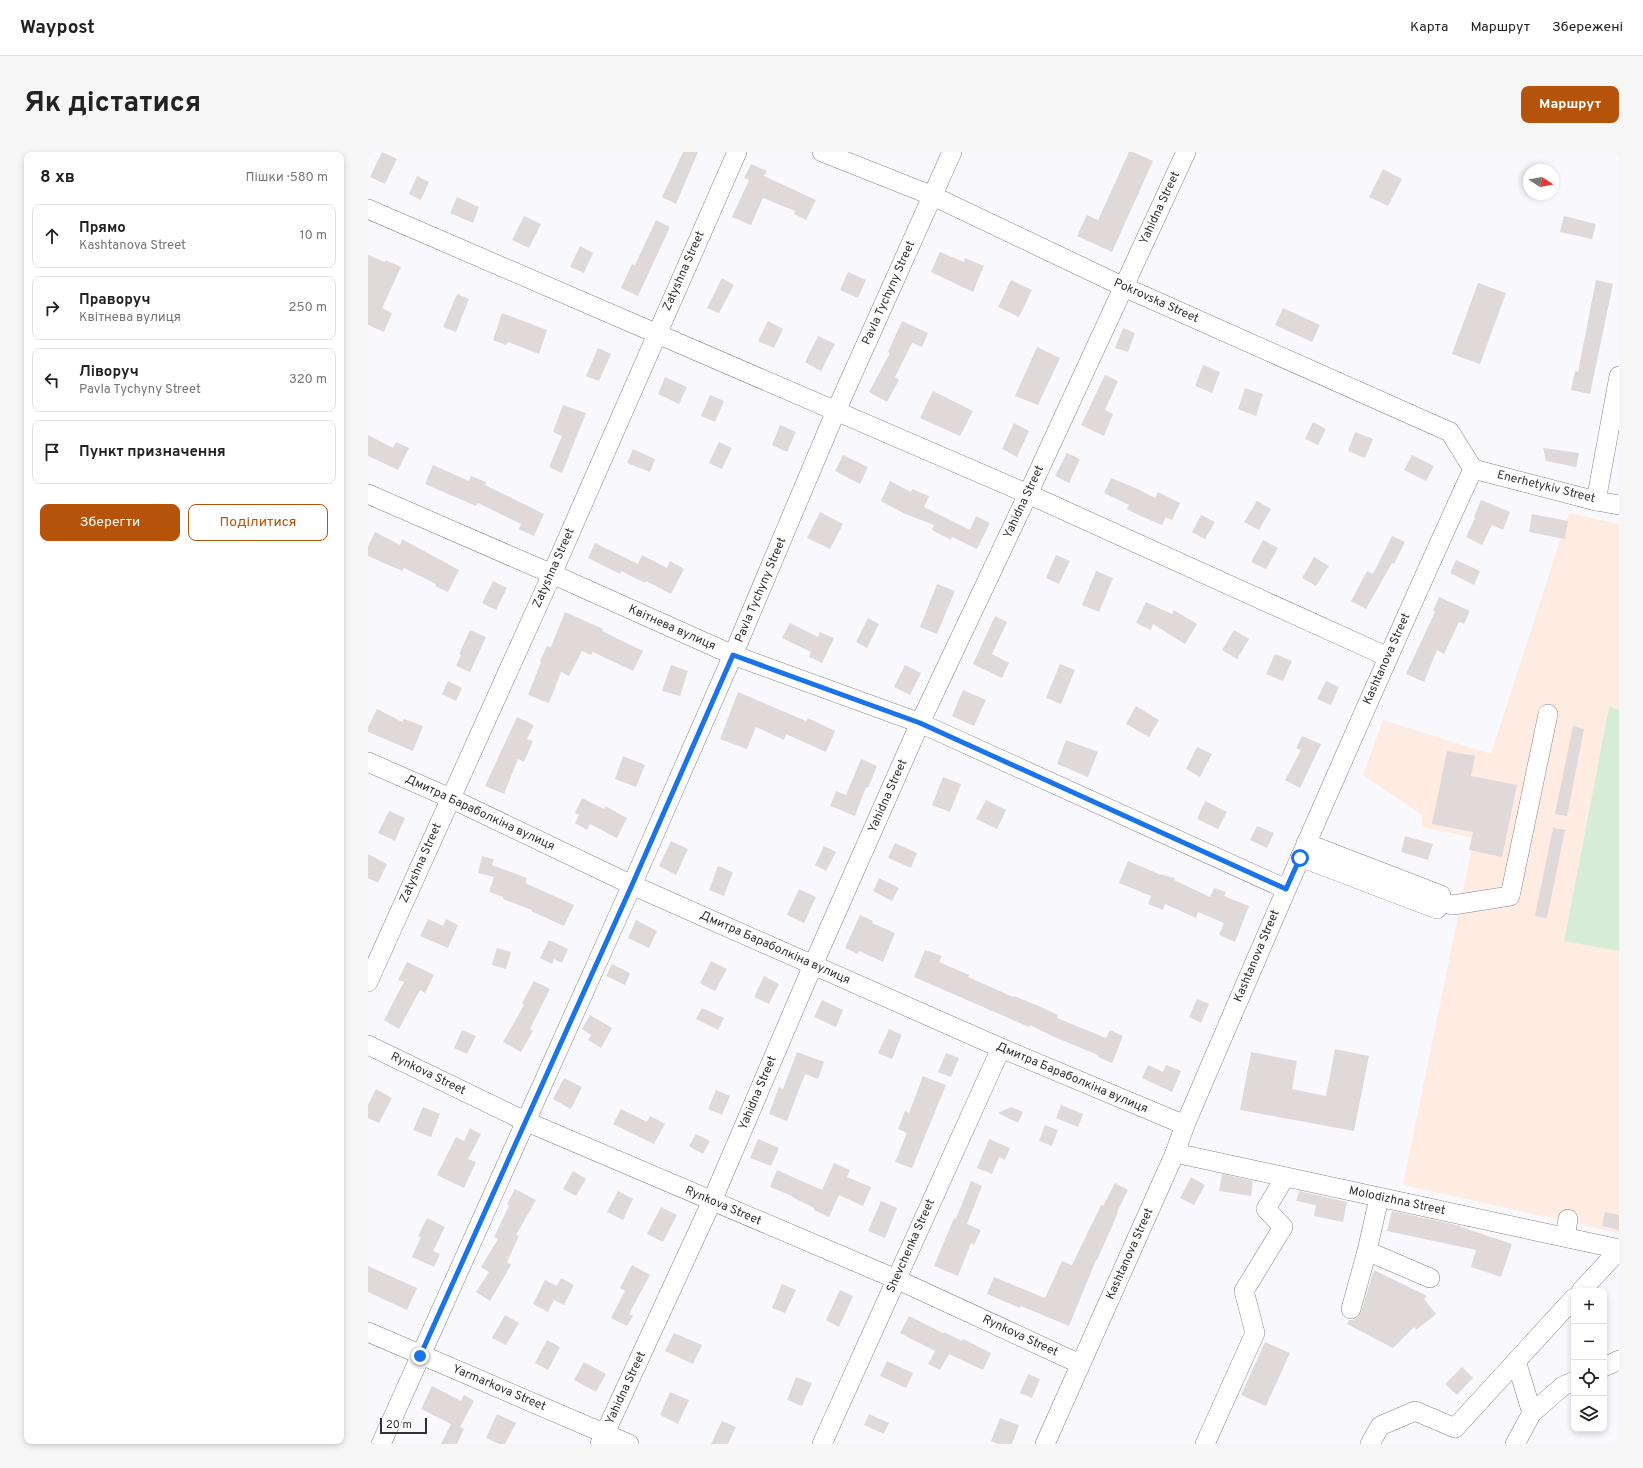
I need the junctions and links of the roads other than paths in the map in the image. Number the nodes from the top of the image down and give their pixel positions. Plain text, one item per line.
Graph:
1 (737, 152) edge
2 (822, 152) edge
3 (952, 152) edge
4 (1186, 152) edge
5 (933, 196) junction
6 (368, 209) edge
7 (1124, 287) junction
8 (657, 333) junction
9 (1619, 376) edge
10 (836, 411) junction
11 (1473, 469) junction
12 (368, 494) edge
13 (1028, 494) junction
14 (1596, 500) junction
15 (1619, 504) edge
16 (552, 574) junction
17 (733, 655) junction
18 (1388, 657) junction
19 (1548, 714) dead end
20 (920, 723) junction
21 (368, 762) edge
22 (450, 798) junction
23 (1303, 850) junction
24 (632, 885) junction
25 (1286, 889) junction
26 (814, 965) junction
27 (368, 982) edge
28 (368, 1045) edge
29 (1001, 1048) junction
30 (525, 1121) junction
31 (1185, 1125) junction
32 (1175, 1153) junction
33 (1285, 1178) junction
34 (1379, 1198) junction
35 (712, 1201) junction
36 (1619, 1249) edge
37 (1367, 1251) junction
38 (1430, 1278) dead end
39 (896, 1279) junction
40 (1584, 1288) edge
41 (1571, 1301) edge
42 (1351, 1309) dead end
43 (368, 1332) edge
44 (420, 1356) junction
45 (1619, 1360) edge
46 (1516, 1361) junction
47 (1080, 1364) junction
48 (1607, 1366) edge
49 (1571, 1382) edge
50 (1532, 1413) junction
51 (603, 1438) edge
52 (381, 1444) edge
53 (629, 1444) edge
54 (822, 1444) edge
55 (1045, 1444) edge
56 (1205, 1444) edge
57 (1370, 1444) edge
58 (1515, 1444) edge

1 - 8 street, Zatyshna Street
2 - 5 street, Pokrovska Street
3 - 5 street, Pavla Tychyny Street
4 - 7 street, Yahidna Street
5 - 7 street, Pokrovska Street
5 - 10 street, Pavla Tychyny Street
6 - 8 street
7 - 11 street, Pokrovska Street
7 - 13 street, Yahidna Street
8 - 10 street
8 - 16 street, Zatyshna Street
9 - 14 street
10 - 13 street
10 - 17 street, Pavla Tychyny Street
11 - 14 street, Enerhetykiv Street
11 - 18 street, Kashtanova Street
12 - 16 street, Квітнева вулиця
13 - 18 street
13 - 20 street, Yahidna Street
14 - 15 street, Enerhetykiv Street
16 - 17 street, Квітнева вулиця
16 - 22 street, Zatyshna Street
17 - 20 street, Квітнева вулиця
17 - 24 street, Pavla Tychyny Street
18 - 23 street, Kashtanova Street
19 - 23 street
20 - 25 street, Квітнева вулиця
20 - 26 street, Yahidna Street
21 - 22 street, Дмитра Бараболкіна вулиця
22 - 24 street, Дмитра Бараболкіна вулиця
22 - 27 street, Zatyshna Street
23 - 25 street, Kashtanova Street
24 - 26 street, Дмитра Бараболкіна вулиця
24 - 30 street, Pavla Tychyny Street
25 - 31 street, Kashtanova Street
26 - 29 street, Дмитра Бараболкіна вулиця
26 - 35 street, Yahidna Street
28 - 30 street, Rynkova Street
29 - 31 street, Дмитра Бараболкіна вулиця
29 - 39 street, Shevchenka Street
30 - 35 street, Rynkova Street
30 - 44 street, Pavla Tychyny Street
31 - 32 street, Kashtanova Street
32 - 33 street, Molodizhna Street
32 - 47 street, Kashtanova Street
33 - 34 street, Molodizhna Street
33 - 56 street
34 - 36 street, Molodizhna Street
34 - 37 street
35 - 39 street, Rynkova Street
35 - 51 street, Yahidna Street
36 - 40 street
37 - 38 street
37 - 42 street
39 - 47 street, Rynkova Street
39 - 54 street, Shevchenka Street
41 - 46 street
43 - 44 street, Yarmarkova Street
44 - 51 street, Yarmarkova Street
44 - 52 street, Pavla Tychyny Street
45 - 48 street
46 - 50 street
46 - 57 street
47 - 55 street, Kashtanova Street
49 - 50 street
50 - 58 street
51 - 53 street, Yarmarkova Street

